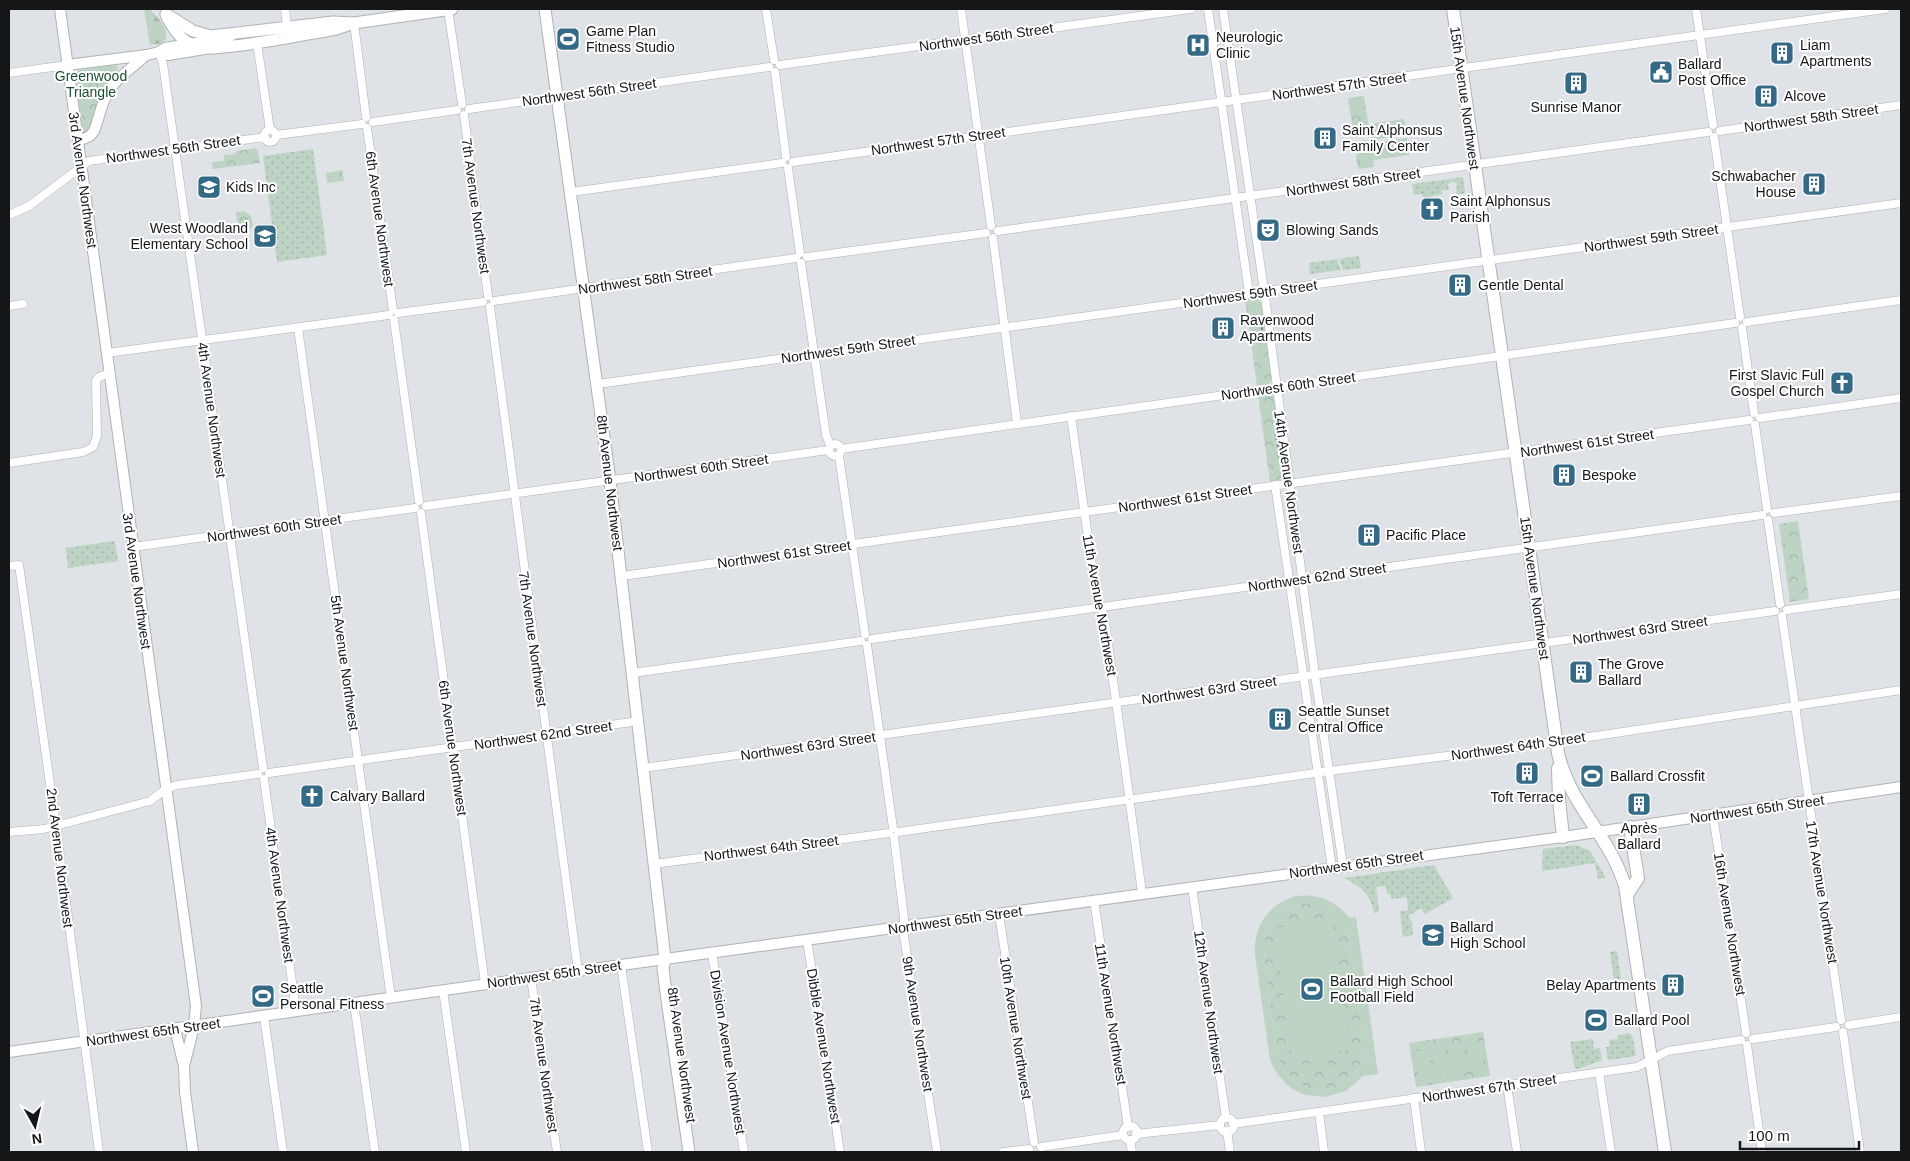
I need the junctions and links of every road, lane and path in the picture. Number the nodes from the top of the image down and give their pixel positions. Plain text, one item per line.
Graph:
1 (60, 9) edge
2 (285, 9) edge
3 (450, 9) edge
4 (545, 9) edge
5 (766, 9) edge
6 (961, 9) edge
7 (1190, 9) edge
8 (1208, 9) edge
9 (1223, 9) edge
10 (1453, 9) edge
11 (1696, 9) edge
12 (1885, 9) edge
13 (164, 11) edge
14 (354, 23) junction
15 (287, 26) junction
16 (236, 34) junction
17 (1700, 35) junction
18 (966, 40) junction
19 (257, 43) junction
20 (190, 44) junction
21 (218, 48) junction
22 (160, 52) junction
23 (147, 55) junction
24 (67, 65) junction
25 (774, 66) junction
26 (1461, 68) junction
27 (9, 73) edge
28 (558, 96) junction
29 (1236, 101) junction
30 (1222, 103) junction
31 (1901, 105) edge
32 (463, 110) junction
33 (367, 123) junction
34 (1714, 131) junction
35 (273, 132) junction
36 (979, 136) junction
37 (78, 141) junction
38 (175, 149) junction
39 (787, 163) junction
40 (1474, 165) junction
41 (81, 166) junction
42 (571, 192) junction
43 (1251, 196) junction
44 (1235, 198) junction
45 (1901, 202) edge
46 (9, 215) edge
47 (1727, 226) junction
48 (992, 232) junction
49 (801, 258) junction
50 (1488, 261) junction
51 (584, 288) junction
52 (1263, 292) junction
53 (1248, 294) junction
54 (1901, 300) edge
55 (489, 301) junction
56 (24, 304) dead end
57 (9, 306) edge
58 (393, 315) junction
59 (1741, 323) junction
60 (298, 328) junction
61 (1004, 328) junction
62 (202, 341) junction
63 (107, 353) junction
64 (813, 354) junction
65 (1502, 358) junction
66 (110, 373) junction
67 (598, 384) junction
68 (1277, 388) junction
69 (1901, 398) edge
70 (1071, 416) junction
71 (1754, 419) junction
72 (1017, 423) junction
73 (829, 448) junction
74 (840, 452) junction
75 (1515, 452) junction
76 (9, 463) edge
77 (610, 480) junction
78 (1289, 483) junction
79 (1275, 485) junction
80 (514, 493) junction
81 (1901, 496) edge
82 (420, 507) junction
83 (1084, 512) junction
84 (1768, 514) junction
85 (325, 520) junction
86 (229, 534) junction
87 (852, 544) junction
88 (133, 547) junction
89 (1530, 548) junction
90 (9, 566) edge
91 (622, 576) junction
92 (1302, 579) junction
93 (1289, 581) junction
94 (1901, 594) edge
95 (1100, 607) junction
96 (1781, 612) junction
97 (866, 640) junction
98 (1542, 645) junction
99 (633, 673) junction
100 (1315, 675) junction
101 (1303, 676) junction
102 (1901, 690) edge
103 (1116, 704) junction
104 (1794, 705) junction
105 (638, 721) junction
106 (546, 734) junction
107 (879, 737) junction
108 (453, 747) junction
109 (1558, 747) junction
110 (358, 760) junction
111 (643, 768) junction
112 (1329, 771) junction
113 (263, 773) junction
114 (1317, 773) junction
115 (1901, 787) edge
116 (166, 789) junction
117 (1130, 799) junction
118 (1808, 801) junction
119 (1713, 815) junction
120 (56, 826) junction
121 (1630, 827) junction
122 (9, 832) edge
123 (893, 832) junction
124 (1597, 832) junction
125 (1563, 836) junction
126 (654, 864) junction
127 (1343, 866) junction
128 (1332, 868) junction
129 (1192, 887) junction
130 (1142, 893) junction
131 (1627, 894) junction
132 (1094, 900) junction
133 (999, 914) junction
134 (904, 927) junction
135 (807, 940) junction
136 (712, 953) junction
137 (666, 959) junction
138 (622, 965) junction
139 (578, 971) junction
140 (531, 978) junction
141 (485, 984) junction
142 (443, 990) junction
143 (391, 998) junction
144 (354, 1003) junction
145 (296, 1011) junction
146 (264, 1016) junction
147 (1901, 1018) edge
148 (1841, 1020) junction
149 (1849, 1025) junction
150 (194, 1026) junction
151 (1836, 1027) junction
152 (175, 1029) junction
153 (1843, 1032) junction
154 (1747, 1039) junction
155 (83, 1041) junction
156 (9, 1052) edge
157 (1651, 1059) junction
158 (184, 1066) junction
159 (1600, 1072) junction
160 (1507, 1085) junction
161 (1414, 1098) junction
162 (1319, 1112) junction
163 (1226, 1118) junction
164 (1233, 1124) junction
165 (1220, 1125) junction
166 (1128, 1127) junction
167 (1228, 1131) junction
168 (1136, 1134) junction
169 (1127, 1138) junction
170 (1031, 1148) edge
171 (1040, 1150) edge
172 (99, 1152) edge
173 (193, 1152) edge
174 (283, 1152) edge
175 (375, 1152) edge
176 (466, 1152) edge
177 (557, 1152) edge
178 (648, 1152) edge
179 (689, 1152) edge
180 (696, 1152) edge
181 (744, 1152) edge
182 (840, 1152) edge
183 (937, 1152) edge
184 (1003, 1152) edge
185 (1132, 1152) edge
186 (1230, 1152) edge
187 (1324, 1152) edge
188 (1422, 1152) edge
189 (1517, 1152) edge
190 (1611, 1152) edge
191 (1665, 1152) edge
192 (1762, 1152) edge
193 (1860, 1152) edge

1 - 24 street, 3rd Avenue Northwest
2 - 15 street
3 - 14 main road
3 - 32 street, 7th Avenue Northwest
4 - 28 main road, 8th Avenue Northwest
5 - 25 street
6 - 18 street
7 - 18 street, Northwest 56th Street
8 - 30 street
9 - 29 street, 14th Avenue Northwest
10 - 26 main road, 15th Avenue Northwest
11 - 17 street
12 - 17 street, Northwest 57th Street
13 - 16 main road
13 - 20 main road
14 - 15 main road
14 - 19 main road
14 - 33 street, 6th Avenue Northwest
15 - 16 main road
16 - 20 street
17 - 26 street, Northwest 57th Street
17 - 34 street
18 - 25 street, Northwest 56th Street
18 - 36 street
19 - 21 main road
19 - 35 street
20 - 21 main road
20 - 22 street
21 - 22 street
22 - 23 street
22 - 38 street, 4th Avenue Northwest
23 - 24 street
23 - 37 street
24 - 27 street
24 - 37 street, 3rd Avenue Northwest
25 - 28 street, Northwest 56th Street
25 - 39 street
26 - 29 street, Northwest 57th Street
26 - 40 main road, 15th Avenue Northwest
28 - 32 street, Northwest 56th Street
28 - 42 main road, 8th Avenue Northwest
29 - 30 street, Northwest 57th Street
29 - 43 street, 14th Avenue Northwest
30 - 36 street, Northwest 57th Street
30 - 44 street
31 - 34 street, Northwest 58th Street
32 - 33 street, Northwest 56th Street
32 - 55 street, 7th Avenue Northwest
33 - 35 street, Northwest 56th Street
33 - 58 street, 6th Avenue Northwest
34 - 40 street, Northwest 58th Street
34 - 47 street
35 - 38 street, Northwest 56th Street
36 - 39 street, Northwest 57th Street
36 - 48 street
37 - 41 street, 3rd Avenue Northwest
38 - 41 street, Northwest 56th Street
38 - 62 street, 4th Avenue Northwest
39 - 42 street, Northwest 57th Street
39 - 49 street
40 - 43 street, Northwest 58th Street
40 - 50 main road, 15th Avenue Northwest
41 - 46 street, Northwest 56th Street
41 - 63 street, 3rd Avenue Northwest
42 - 51 main road, 8th Avenue Northwest
43 - 44 street, Northwest 58th Street
43 - 52 street, 14th Avenue Northwest
44 - 48 street, Northwest 58th Street
44 - 53 street
45 - 47 street, Northwest 59th Street
47 - 50 street, Northwest 59th Street
47 - 59 street
48 - 49 street, Northwest 58th Street
48 - 61 street
49 - 51 street, Northwest 58th Street
49 - 64 street
50 - 52 street, Northwest 59th Street
50 - 65 main road, 15th Avenue Northwest
51 - 55 street, Northwest 58th Street
51 - 67 main road, 8th Avenue Northwest
52 - 53 street, Northwest 59th Street
52 - 68 street, 14th Avenue Northwest
53 - 61 street, Northwest 59th Street
54 - 59 street, Northwest 60th Street
55 - 58 street, Northwest 58th Street
55 - 80 street, 7th Avenue Northwest
56 - 57 street
58 - 60 street, Northwest 58th Street
58 - 82 street, 6th Avenue Northwest
59 - 65 street, Northwest 60th Street
59 - 71 street
60 - 62 street, Northwest 58th Street
60 - 85 street, 5th Avenue Northwest
61 - 64 street, Northwest 59th Street
61 - 72 street
62 - 63 street, Northwest 58th Street
62 - 86 street, 4th Avenue Northwest
63 - 66 street, 3rd Avenue Northwest
64 - 67 street, Northwest 59th Street
64 - 73 street
65 - 68 street, Northwest 60th Street
65 - 75 main road, 15th Avenue Northwest
66 - 76 street
66 - 88 street, 3rd Avenue Northwest
67 - 77 main road, 8th Avenue Northwest
68 - 70 street, Northwest 60th Street
68 - 78 street, 14th Avenue Northwest
69 - 71 street, Northwest 61st Street
70 - 72 street, Northwest 60th Street
70 - 83 street, 11th Avenue Northwest
71 - 75 street, Northwest 61st Street
71 - 84 street
72 - 74 street, Northwest 60th Street
73 - 74 street
73 - 77 street, Northwest 60th Street
74 - 87 street, 9th Avenue Northwest
75 - 78 street, Northwest 61st Street
75 - 89 main road, 15th Avenue Northwest
77 - 80 street, Northwest 60th Street
77 - 91 main road, 8th Avenue Northwest
78 - 79 street, Northwest 61st Street
78 - 92 street, 14th Avenue Northwest
79 - 83 street, Northwest 61st Street
79 - 93 street, 14th Avenue Northwest
80 - 82 street, Northwest 60th Street
80 - 106 street, 7th Avenue Northwest
81 - 84 street, Northwest 62nd Street
82 - 85 street, Northwest 60th Street
82 - 108 street, 6th Avenue Northwest
83 - 87 street, Northwest 61st Street
83 - 95 street, 11th Avenue Northwest
84 - 89 street, Northwest 62nd Street
84 - 96 street
85 - 86 street, Northwest 60th Street
85 - 110 street, 5th Avenue Northwest
86 - 88 street, Northwest 60th Street
86 - 113 street, 4th Avenue Northwest
87 - 91 street, Northwest 61st Street
87 - 97 street, 9th Avenue Northwest
88 - 116 street, 3rd Avenue Northwest
89 - 92 street, Northwest 62nd Street
89 - 98 main road, 15th Avenue Northwest
90 - 120 street, 2nd Avenue Northwest
91 - 99 main road, 8th Avenue Northwest
92 - 93 street, Northwest 62nd Street
92 - 100 street, 14th Avenue Northwest
93 - 95 street, Northwest 62nd Street
93 - 101 street, 14th Avenue Northwest
94 - 96 street, Northwest 63rd Street
95 - 97 street, Northwest 62nd Street
95 - 103 street, 11th Avenue Northwest
96 - 98 street, Northwest 63rd Street
96 - 104 street, 17th Avenue Northwest
97 - 99 street, Northwest 62nd Street
97 - 107 street, 9th Avenue Northwest
98 - 100 street, Northwest 63rd Street
98 - 109 main road, 15th Avenue Northwest
99 - 105 main road, 8th Avenue Northwest
100 - 101 street, Northwest 63rd Street
100 - 112 street, 14th Avenue Northwest
101 - 103 street, Northwest 63rd Street
101 - 114 street, 14th Avenue Northwest
102 - 104 street, Northwest 64th Street
103 - 107 street, Northwest 63rd Street
103 - 117 street, 11th Avenue Northwest
104 - 109 street, Northwest 64th Street
104 - 118 street, 17th Avenue Northwest
105 - 106 street, Northwest 62nd Street
105 - 111 main road, 8th Avenue Northwest
106 - 108 street, Northwest 62nd Street
106 - 139 street, 7th Avenue Northwest
107 - 111 street, Northwest 63rd Street
107 - 123 street, 9th Avenue Northwest
108 - 110 street, Northwest 62nd Street
108 - 141 street, 6th Avenue Northwest
109 - 112 street, Northwest 64th Street
109 - 124 main road, 15th Avenue Northwest
109 - 125 main road
110 - 113 street, Northwest 62nd Street
110 - 143 street, 5th Avenue Northwest
111 - 126 main road, 8th Avenue Northwest
112 - 114 street, Northwest 64th Street
112 - 127 street, 14th Avenue Northwest
113 - 116 street, Northwest 62nd Street
113 - 145 street, 4th Avenue Northwest
114 - 117 street, Northwest 64th Street
114 - 128 street, 14th Avenue Northwest
115 - 118 street, Northwest 65th Street
116 - 120 street, Northwest 62nd Street
116 - 150 street, 3rd Avenue Northwest
117 - 123 street, Northwest 64th Street
117 - 130 street, 11th Avenue Northwest
118 - 119 street, Northwest 65th Street
118 - 148 street, 17th Avenue Northwest
119 - 121 street, Northwest 65th Street
119 - 154 street, 16th Avenue Northwest
120 - 122 street, Northwest 62nd Street
120 - 155 street, 2nd Avenue Northwest
121 - 124 street, Northwest 65th Street
121 - 131 main road
123 - 126 street, Northwest 64th Street
123 - 134 street, 9th Avenue Northwest
124 - 125 street, Northwest 65th Street
124 - 131 main road, 15th Avenue Northwest
125 - 127 street, Northwest 65th Street
126 - 137 main road, 8th Avenue Northwest
127 - 128 street, Northwest 65th Street
128 - 129 street, Northwest 65th Street
129 - 130 street, Northwest 65th Street
129 - 163 street, 12th Avenue Northwest
130 - 132 street, Northwest 65th Street
131 - 157 main road, 15th Avenue Northwest
132 - 133 street, Northwest 65th Street
132 - 166 street, 11th Avenue Northwest
133 - 134 street, Northwest 65th Street
133 - 170 street, 10th Avenue Northwest
134 - 135 street, Northwest 65th Street
134 - 183 street, 9th Avenue Northwest
135 - 136 street, Northwest 65th Street
135 - 182 street, Dibble Avenue Northwest
136 - 137 street, Northwest 65th Street
136 - 181 street, Division Avenue Northwest
137 - 138 street, Northwest 65th Street
137 - 179 main road, 8th Avenue Northwest
137 - 180 main road, 8th Avenue Northwest
138 - 139 street, Northwest 65th Street
138 - 178 street
139 - 140 street, Northwest 65th Street
140 - 141 street, Northwest 65th Street
140 - 177 street, 7th Avenue Northwest
141 - 142 street, Northwest 65th Street
142 - 143 street, Northwest 65th Street
142 - 176 street
143 - 144 street, Northwest 65th Street
144 - 145 street, Northwest 65th Street
144 - 175 street
145 - 146 street, Northwest 65th Street
146 - 150 street, Northwest 65th Street
146 - 174 street
147 - 149 street
148 - 149 street
148 - 151 street
149 - 153 street
150 - 152 street, Northwest 65th Street
150 - 158 street, 3rd Avenue Northwest
151 - 153 street
151 - 154 street, Northwest 67th Street
152 - 155 street, Northwest 65th Street
152 - 158 street
153 - 193 street
154 - 157 street, Northwest 67th Street
154 - 192 street, 16th Avenue Northwest
155 - 156 street, Northwest 65th Street
155 - 172 street, 2nd Avenue Northwest
157 - 159 street, Northwest 67th Street
157 - 191 main road, 15th Avenue Northwest
158 - 173 street, 3rd Avenue Northwest
159 - 160 street, Northwest 67th Street
159 - 190 street
160 - 161 street, Northwest 67th Street
160 - 189 street
161 - 162 street, Northwest 67th Street
161 - 188 street
162 - 164 street, Northwest 67th Street
162 - 187 street
163 - 164 street
163 - 165 street
164 - 167 street
165 - 167 street
165 - 168 street
166 - 168 street
166 - 169 street
167 - 186 street
168 - 169 street
169 - 171 street
169 - 185 street
170 - 171 street
170 - 184 street

